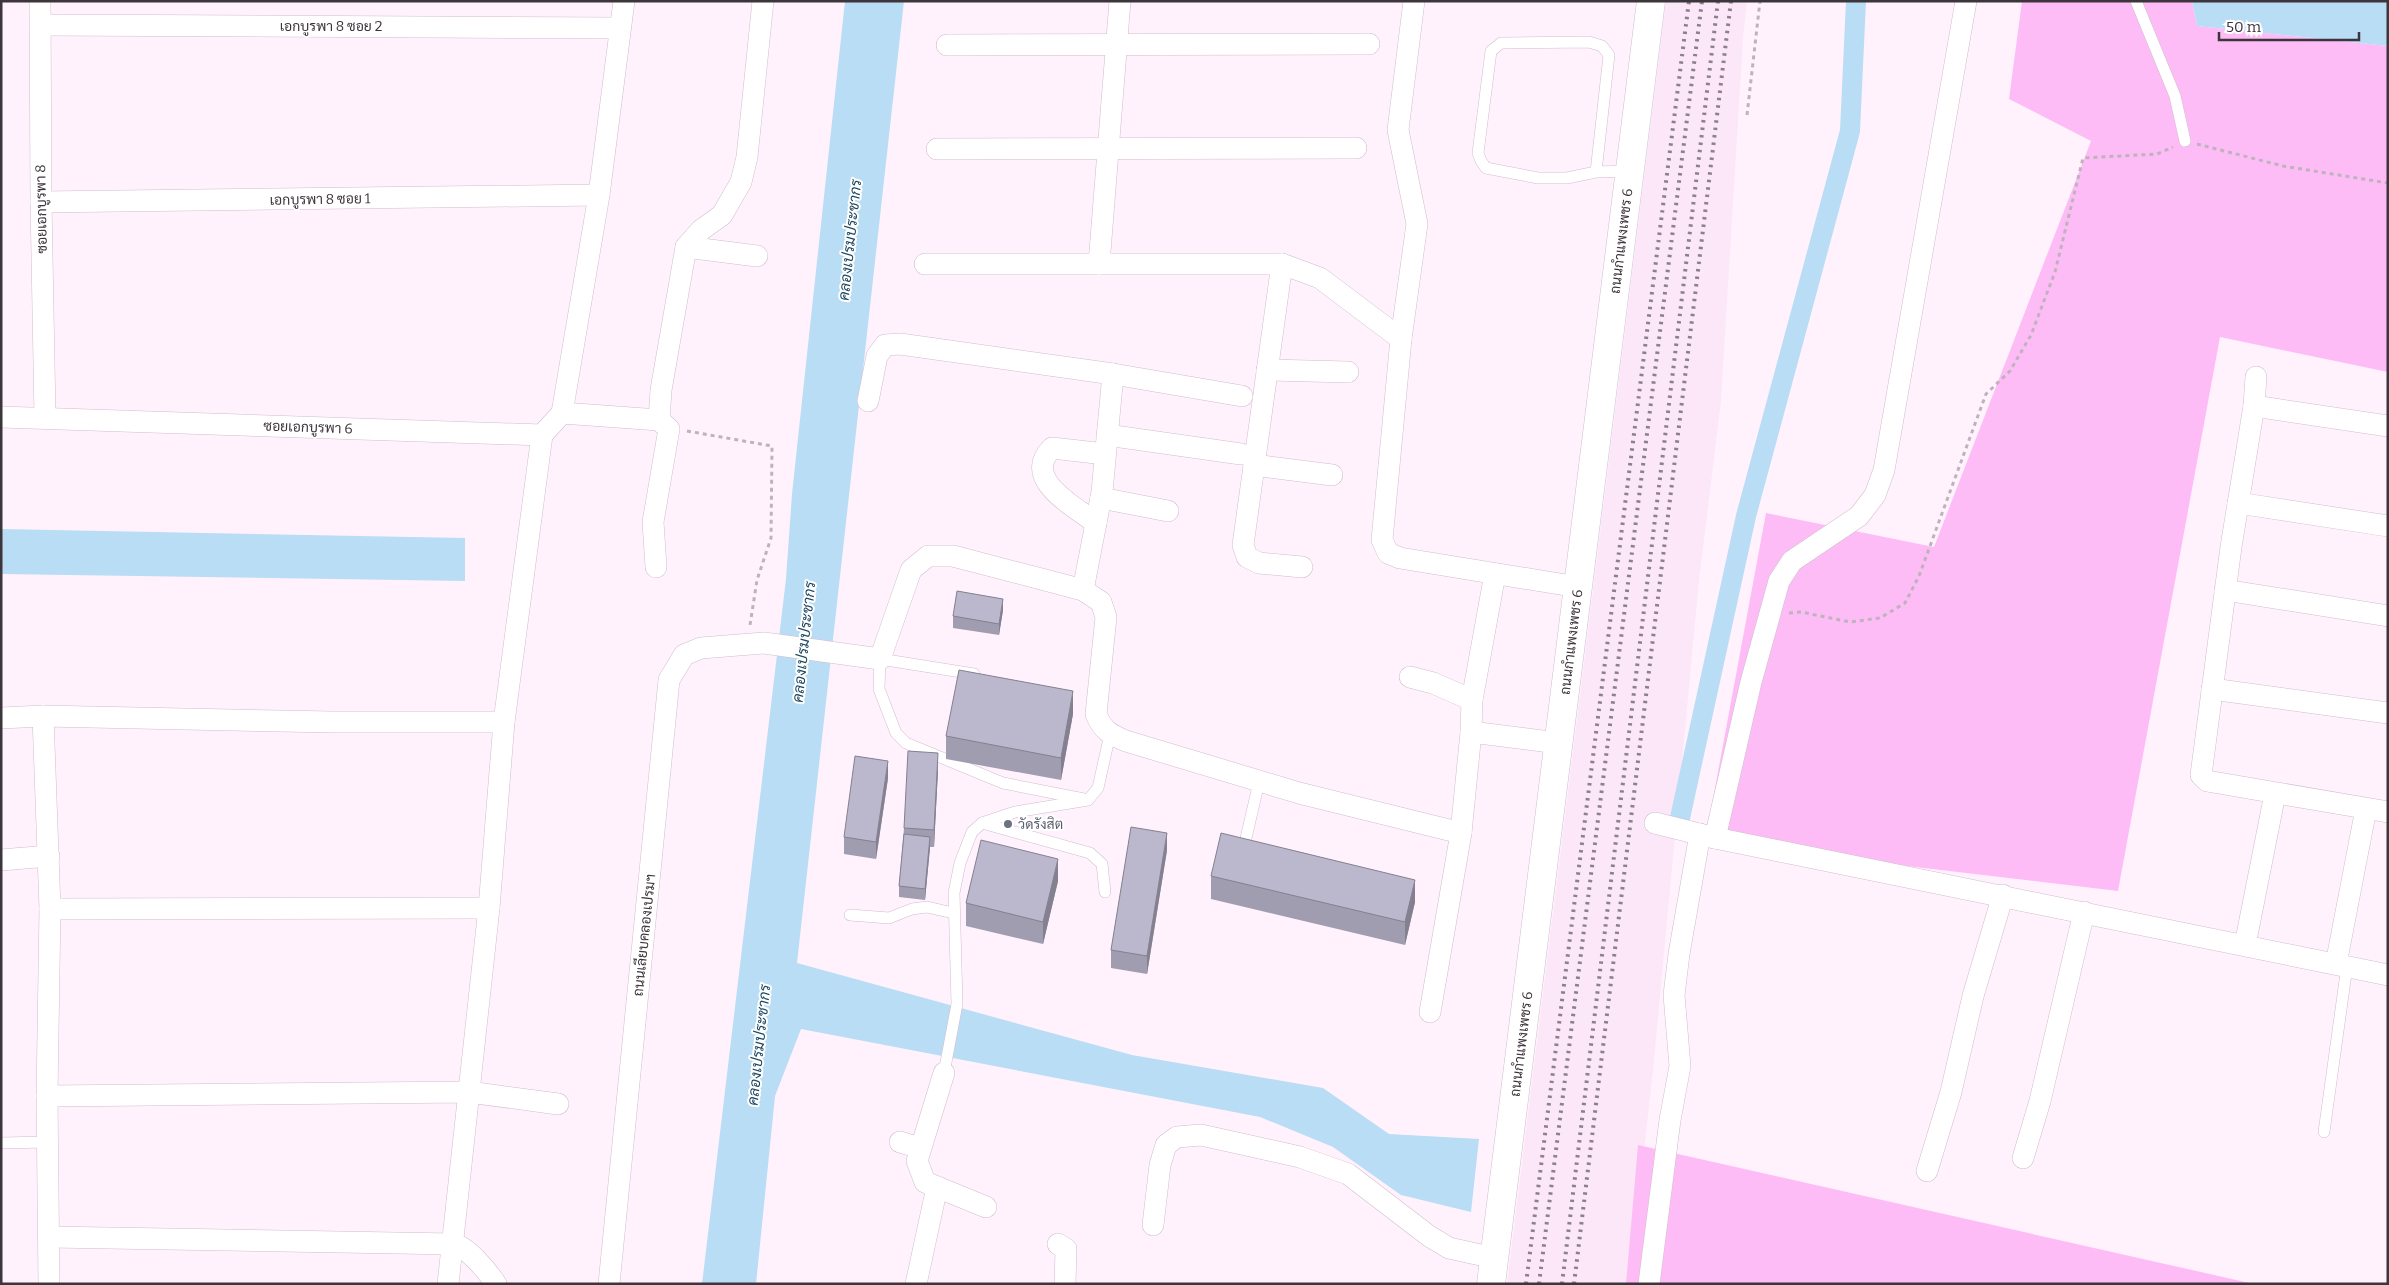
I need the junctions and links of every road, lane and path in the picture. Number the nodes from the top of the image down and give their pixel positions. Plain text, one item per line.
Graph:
1 (40, 1) edge
2 (624, 1) edge
3 (763, 1) edge
4 (1120, 1) edge
5 (1414, 1) edge
6 (1651, 1) edge
7 (1760, 1) edge
8 (1966, 1) edge
9 (2136, 1) edge
10 (41, 25) junction
11 (620, 28) junction
12 (1369, 44) dead end
13 (947, 45) dead end
14 (1117, 45) junction
15 (1747, 115) dead end
16 (2185, 142) junction
17 (1356, 148) dead end
18 (937, 149) dead end
19 (1108, 149) junction
20 (1630, 171) junction
21 (1596, 172) junction
22 (2388, 183) edge
23 (599, 195) junction
24 (41, 202) junction
25 (686, 247) junction
26 (757, 256) dead end
27 (925, 264) dead end
28 (1099, 264) junction
29 (1282, 264) junction
30 (1401, 339) junction
31 (1268, 370) junction
32 (1348, 372) dead end
33 (1113, 374) junction
34 (2256, 377) dead end
35 (1242, 396) dead end
36 (868, 401) dead end
37 (2254, 406) junction
38 (562, 413) junction
39 (1, 417) edge
40 (45, 417) junction
41 (664, 425) junction
42 (2388, 426) edge
43 (542, 435) junction
44 (1106, 445) junction
45 (1248, 460) junction
46 (1332, 475) dead end
47 (1101, 498) junction
48 (2238, 503) junction
49 (1168, 511) dead end
50 (1096, 523) junction
51 (2388, 526) edge
52 (656, 567) dead end
53 (1302, 567) dead end
54 (1495, 574) junction
55 (1578, 587) junction
56 (1083, 590) junction
57 (2226, 590) junction
58 (1770, 615) junction
59 (2388, 616) edge
60 (756, 643) junction
61 (880, 659) junction
62 (988, 677) edge
63 (1410, 677) dead end
64 (2212, 689) junction
65 (1472, 700) junction
66 (2388, 713) edge
67 (43, 716) junction
68 (1, 718) edge
69 (504, 722) junction
70 (1471, 732) junction
71 (1110, 734) junction
72 (1558, 743) junction
73 (1259, 782) junction
74 (2275, 794) junction
75 (1088, 800) junction
76 (2366, 809) junction
77 (2388, 812) edge
78 (982, 823) junction
79 (1655, 823) dead end
80 (1461, 833) junction
81 (1708, 836) junction
82 (1243, 851) edge
83 (49, 856) junction
84 (1, 860) edge
85 (1105, 892) dead end
86 (2003, 895) junction
87 (489, 908) junction
88 (50, 909) junction
89 (2084, 912) junction
90 (953, 913) junction
91 (850, 915) dead end
92 (2245, 945) junction
93 (2342, 965) junction
94 (2388, 975) edge
95 (1430, 1012) dead end
96 (944, 1073) joint
97 (469, 1092) junction
98 (47, 1096) junction
99 (558, 1104) dead end
100 (2324, 1132) dead end
101 (48, 1142) junction
102 (900, 1142) dead end
103 (1, 1143) edge
104 (920, 1148) junction
105 (2023, 1158) dead end
106 (1927, 1171) dead end
107 (937, 1187) junction
108 (986, 1207) dead end
109 (1153, 1225) dead end
110 (50, 1237) junction
111 (453, 1244) junction
112 (1058, 1244) dead end
113 (1493, 1271) edge
114 (49, 1284) edge
115 (448, 1284) edge
116 (496, 1284) edge
117 (609, 1284) edge
118 (916, 1284) edge
119 (1065, 1284) edge
120 (1649, 1284) edge

1 - 10 street, ซอยเอกบูรพา 8
2 - 11 street
3 - 25 street
4 - 14 street
5 - 30 street
6 - 20 main road, ถนนกำแพงเพชร 6
7 - 15 path
8 - 58 street
9 - 16 lane
10 - 11 street, เอกบูรพา 8 ซอย 2
10 - 24 street, ซอยเอกบูรพา 8
11 - 23 street
12 - 14 street
13 - 14 street
14 - 19 street
16 - 22 path
16 - 58 path
17 - 19 street
18 - 19 street
19 - 28 street
20 - 21 lane
20 - 55 main road, ถนนกำแพงเพชร 6
21 - 21 lane
23 - 24 street, เอกบูรพา 8 ซอย 1
23 - 38 street
24 - 40 street, ซอยเอกบูรพา 8
25 - 26 street
25 - 41 street
27 - 28 street
28 - 29 street
29 - 30 street
29 - 31 street
30 - 54 street
31 - 32 street
31 - 45 street
33 - 35 street
33 - 36 street
33 - 44 street
34 - 37 street
37 - 42 street
37 - 48 street
38 - 41 street
38 - 43 street
39 - 40 street, ซอยเอกบูรพา 6
40 - 43 street, ซอยเอกบูรพา 6
41 - 52 street
41 - 60 path
43 - 69 street
44 - 45 street
44 - 47 street
44 - 50 street
45 - 46 street
45 - 53 street
47 - 49 street
47 - 50 street
48 - 51 street
48 - 57 street
50 - 56 street
54 - 55 street
54 - 65 street
55 - 72 main road, ถนนกำแพงเพชร 6
56 - 61 street
56 - 71 street
57 - 59 street
57 - 64 street
58 - 81 street
60 - 61 street, ถนนเลียบคลองเปรมฯ
60 - 117 street, ถนนเลียบคลองเปรมฯ
61 - 62 lane
61 - 75 lane
63 - 65 street
64 - 66 street
64 - 74 street
65 - 70 street
67 - 68 street
67 - 69 street
67 - 83 street
69 - 87 street
70 - 72 street
70 - 80 street
71 - 73 street
71 - 75 lane
72 - 113 main road, ถนนกำแพงเพชร 6
73 - 80 street
73 - 82 lane
74 - 76 street
74 - 92 street
75 - 78 lane
76 - 77 street
76 - 93 street
78 - 85 lane
78 - 90 lane
79 - 81 street
80 - 95 street
81 - 86 street
81 - 120 street
83 - 84 street
83 - 88 street
86 - 89 street
86 - 106 street
87 - 88 street
87 - 97 street
88 - 98 street
89 - 92 street
89 - 105 street
90 - 91 lane
90 - 96 lane
92 - 93 street
93 - 94 street
93 - 100 lane
96 - 104 street
97 - 98 street
97 - 99 street
97 - 111 street
98 - 101 street
101 - 103 lane
101 - 110 street
102 - 104 street
104 - 107 street
107 - 108 street
107 - 118 street
109 - 113 street
110 - 111 street
110 - 114 street
111 - 115 street
111 - 116 street
112 - 119 street

